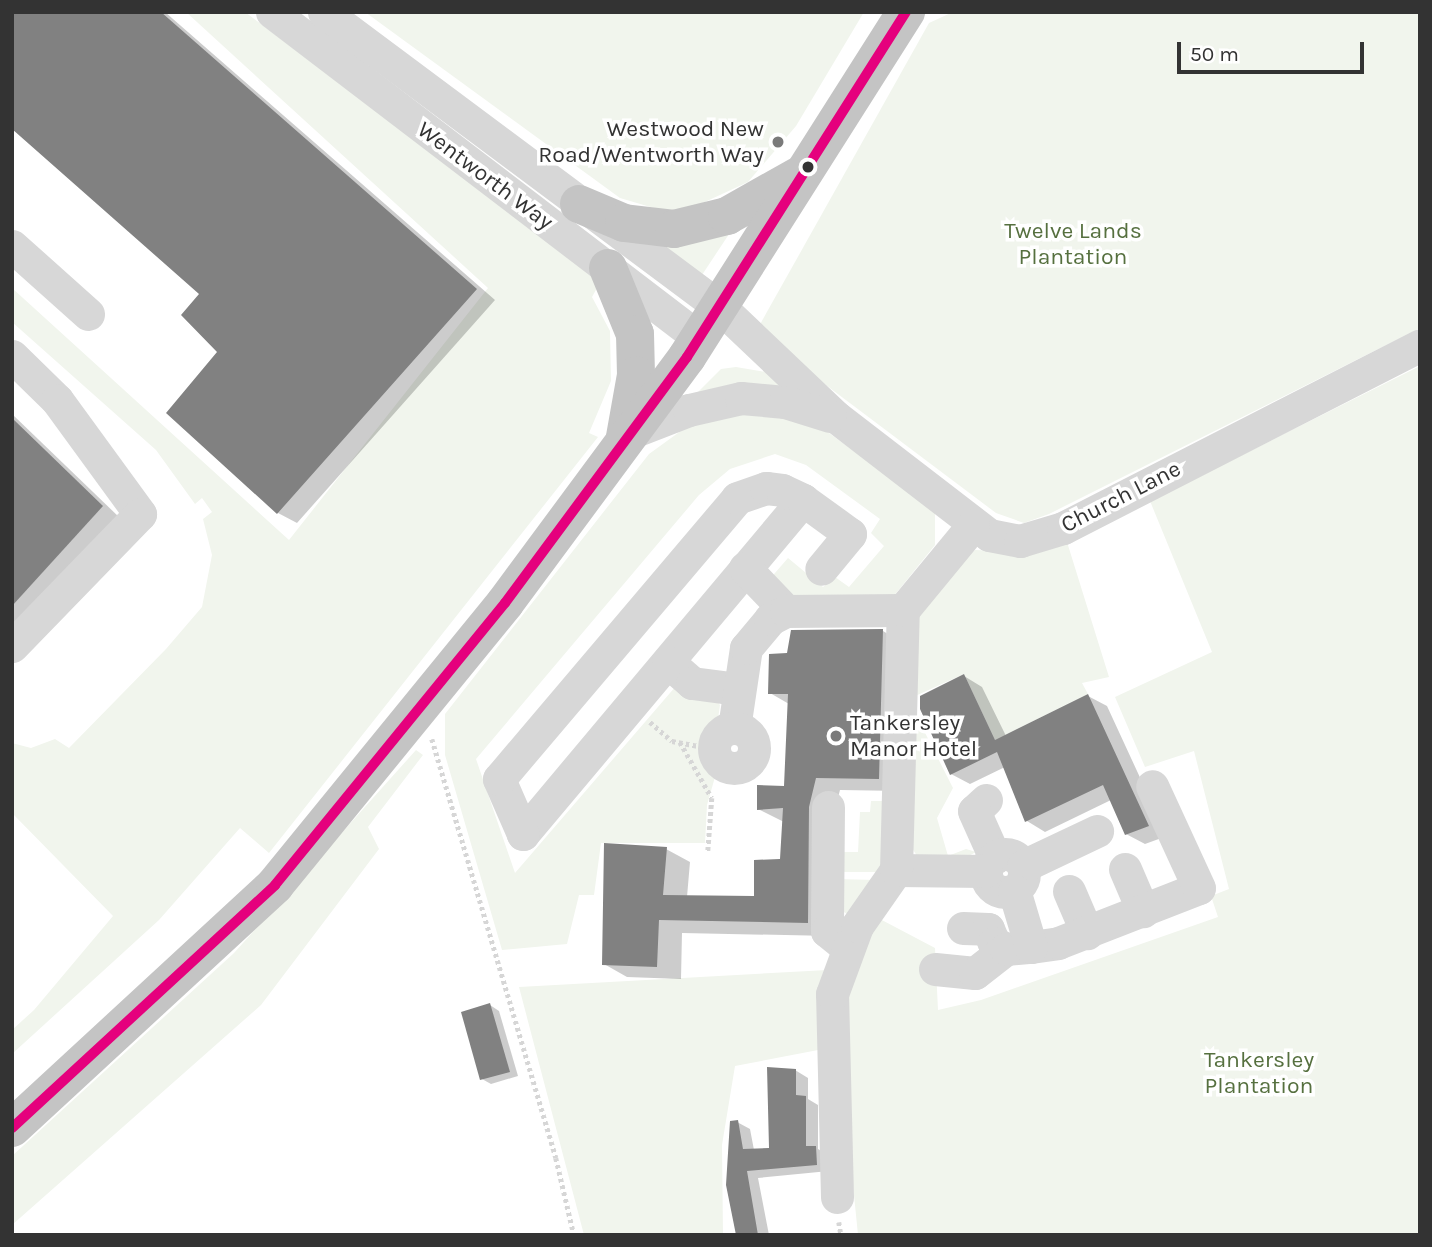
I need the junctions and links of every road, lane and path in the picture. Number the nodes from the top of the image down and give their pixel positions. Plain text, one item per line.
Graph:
1 (272, 12) edge
2 (324, 12) edge
3 (906, 12) edge
4 (805, 172) junction
5 (579, 204) junction
6 (12, 246) edge
7 (608, 268) junction
8 (88, 314) dead end
9 (709, 323) junction
10 (1420, 345) edge
11 (12, 356) edge
12 (836, 417) junction
13 (629, 438) junction
14 (803, 500) junction
15 (973, 526) junction
16 (745, 568) junction
17 (821, 569) dead end
18 (903, 610) junction
19 (786, 611) junction
20 (12, 646) edge
21 (668, 662) junction
22 (737, 689) junction
23 (630, 706) junction
24 (419, 709) junction
25 (724, 738) joint
26 (680, 742) junction
27 (1152, 786) dead end
28 (986, 800) dead end
29 (828, 807) dead end
30 (1097, 831) dead end
31 (708, 851) dead end
32 (1125, 869) dead end
33 (896, 870) junction
34 (1005, 871) junction
35 (1069, 891) dead end
36 (1143, 911) junction
37 (963, 928) dead end
38 (1087, 933) junction
39 (847, 947) junction
40 (1019, 948) junction
41 (935, 969) dead end
42 (12, 1128) edge
43 (837, 1197) dead end
44 (574, 1235) edge

1 - 7 street, Wentworth Way
2 - 5 street, Wentworth Way
3 - 4 highway
4 - 5 highway
4 - 9 highway
5 - 9 street, Wentworth Way
6 - 8 street
7 - 9 street, Wentworth Way
7 - 13 highway
9 - 12 street, Church Lane
9 - 13 highway
10 - 15 street, Church Lane
11 - 20 street
12 - 13 street, Church Lane
12 - 15 street, Church Lane
13 - 24 highway
14 - 16 street
14 - 17 street
14 - 23 street
15 - 18 street
16 - 19 street
16 - 21 street
18 - 19 street
18 - 33 street
19 - 22 street
21 - 22 street
21 - 23 street
22 - 25 street
23 - 26 path
24 - 42 highway
24 - 44 path
25 - 26 path
26 - 31 path
27 - 36 street
28 - 34 street
29 - 39 street
30 - 34 street
32 - 36 street
33 - 34 street
33 - 39 street
34 - 40 street
35 - 38 street
36 - 38 street
37 - 40 street
38 - 40 street
39 - 43 street
40 - 41 street

